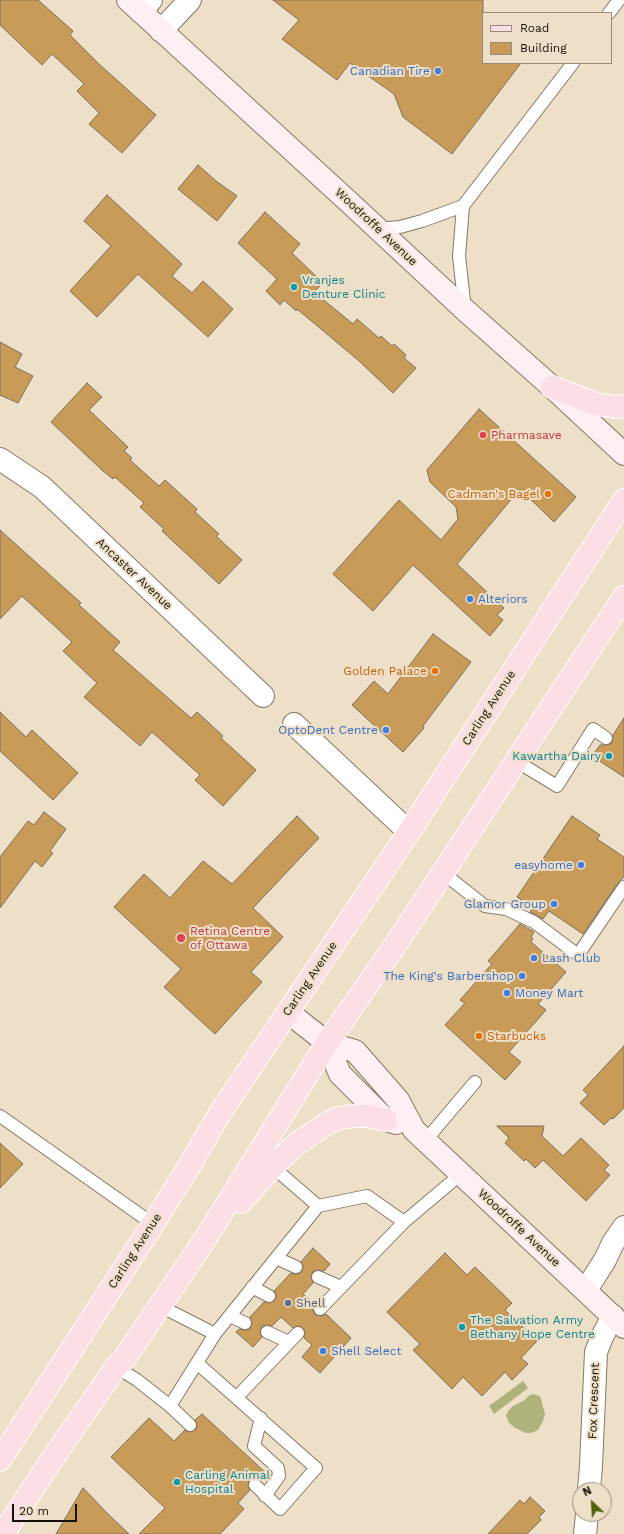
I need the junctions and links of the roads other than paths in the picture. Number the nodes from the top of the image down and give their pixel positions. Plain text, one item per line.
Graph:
1 (190, 0) edge
2 (619, 0) edge
3 (140, 4) edge
4 (610, 12) edge
5 (162, 31) junction
6 (572, 64) edge
7 (463, 206) junction
8 (378, 229) junction
9 (465, 310) junction
10 (552, 386) junction
11 (624, 406) edge
12 (624, 454) edge
13 (0, 459) edge
14 (624, 500) edge
15 (624, 597) edge
16 (263, 696) dead end
17 (294, 724) dead end
18 (606, 738) dead end
19 (516, 761) junction
20 (409, 832) junction
21 (443, 873) junction
22 (624, 887) edge
23 (288, 1012) junction
24 (328, 1043) junction
25 (475, 1082) dead end
26 (0, 1116) edge
27 (386, 1120) junction
28 (420, 1135) junction
29 (273, 1167) junction
30 (461, 1174) junction
31 (318, 1206) junction
32 (404, 1222) junction
33 (153, 1224) junction
34 (624, 1227) edge
35 (204, 1241) junction
36 (276, 1258) junction
37 (296, 1267) dead end
38 (318, 1277) dead end
39 (252, 1287) junction
40 (341, 1287) junction
41 (586, 1290) junction
42 (269, 1296) dead end
43 (160, 1306) junction
44 (320, 1309) dead end
45 (230, 1316) junction
46 (619, 1321) edge
47 (245, 1323) dead end
48 (267, 1332) dead end
49 (298, 1333) dead end
50 (215, 1334) junction
51 (289, 1342) junction
52 (197, 1363) junction
53 (116, 1367) junction
54 (237, 1397) junction
55 (170, 1406) junction
56 (261, 1418) junction
57 (190, 1425) dead end
58 (0, 1460) edge
59 (590, 1482) edge
60 (254, 1486) dead end
61 (265, 1496) junction
62 (586, 1522) edge
63 (3, 1534) edge
64 (585, 1534) edge

1 - 5 street
2 - 4 lane
3 - 5 main road, Woodroffe Avenue
5 - 8 main road, Woodroffe Avenue
6 - 7 lane
7 - 8 lane
7 - 9 lane
8 - 9 main road, Woodroffe Avenue
9 - 10 main road, Woodroffe Avenue
10 - 11 main road
10 - 12 main road, Woodroffe Avenue
13 - 16 street, Ancaster Avenue
14 - 20 main road, Carling Avenue
15 - 19 main road
17 - 20 street
18 - 19 lane
19 - 21 main road
20 - 23 main road, Carling Avenue
21 - 22 lane
21 - 24 main road
23 - 24 main road
23 - 33 main road, Carling Avenue
24 - 27 main road, Woodroffe Avenue
24 - 28 main road, Woodroffe Avenue
24 - 35 main road
25 - 28 lane
26 - 33 lane
27 - 28 main road, Woodroffe Avenue
27 - 29 main road
28 - 30 main road, Woodroffe Avenue
29 - 31 lane
29 - 35 main road
30 - 32 lane
30 - 41 main road, Woodroffe Avenue
31 - 32 lane
31 - 36 lane
32 - 40 lane
33 - 58 main road, Carling Avenue
34 - 41 street
35 - 43 main road
36 - 37 lane
36 - 39 lane
38 - 40 lane
39 - 42 lane
39 - 45 lane
40 - 44 lane
41 - 46 main road, Woodroffe Avenue
43 - 50 lane
43 - 53 main road
45 - 47 lane
45 - 50 lane
46 - 59 street, Fox Crescent
48 - 51 lane
49 - 51 lane
50 - 52 lane
51 - 54 lane
52 - 54 lane
52 - 55 lane
53 - 55 lane
53 - 63 main road
54 - 56 lane
55 - 57 lane
56 - 61 lane
56 - 61 lane
60 - 61 lane
62 - 64 street

